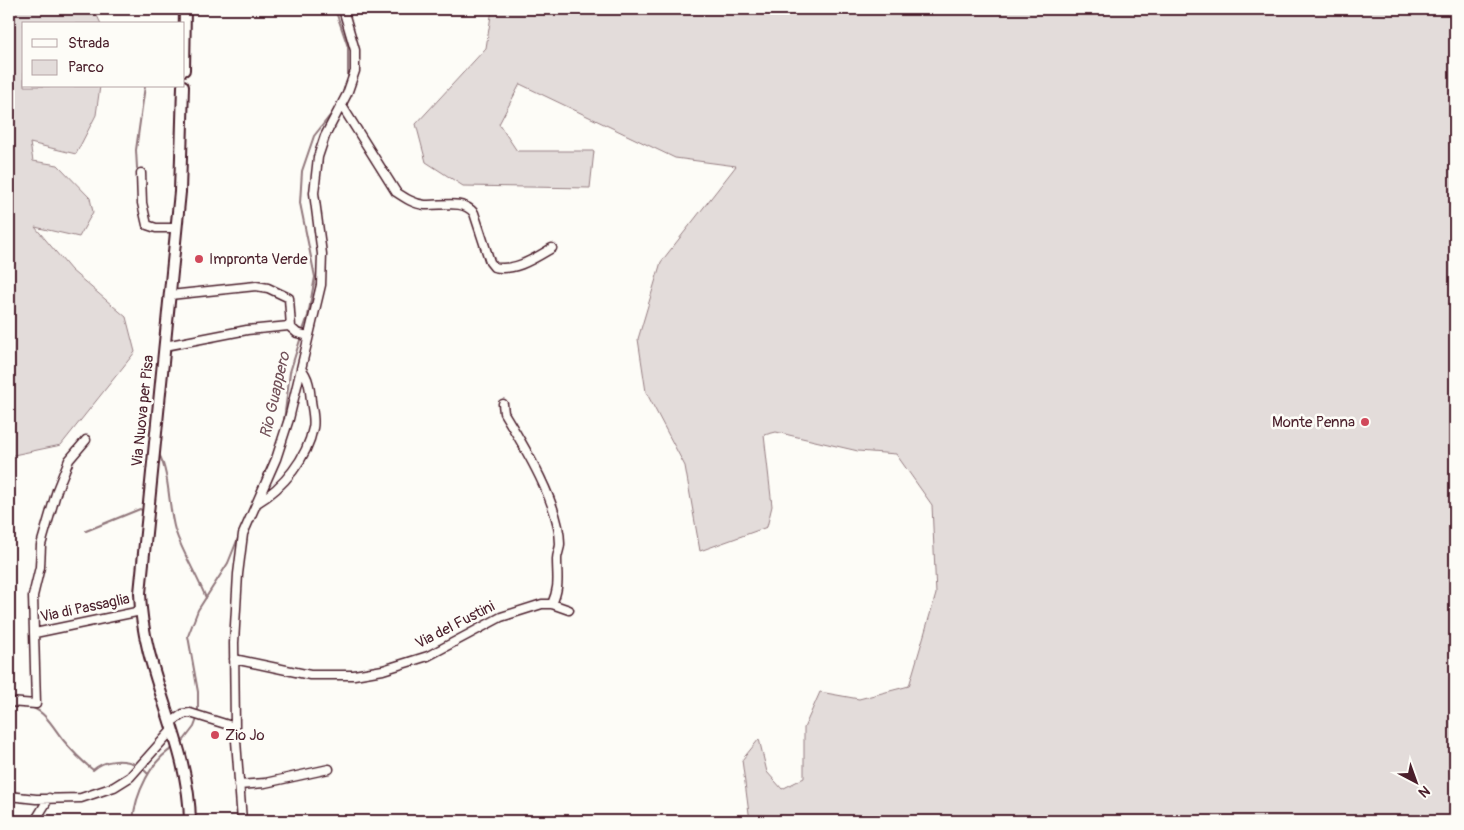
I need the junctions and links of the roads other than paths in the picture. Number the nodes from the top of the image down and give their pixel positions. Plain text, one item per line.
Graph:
1 (185, 9) edge
2 (343, 9) edge
3 (185, 22) edge
4 (184, 88) edge
5 (342, 106) junction
6 (140, 173) dead end
7 (177, 228) junction
8 (552, 248) dead end
9 (170, 295) junction
10 (291, 326) junction
11 (304, 335) junction
12 (165, 346) junction
13 (301, 369) junction
14 (503, 404) dead end
15 (86, 440) dead end
16 (257, 504) junction
17 (552, 604) junction
18 (569, 610) dead end
19 (141, 611) junction
20 (36, 633) junction
21 (234, 659) junction
22 (9, 702) edge
23 (235, 727) junction
24 (172, 729) junction
25 (329, 769) dead end
26 (239, 785) junction
27 (9, 796) edge
28 (49, 798) junction
29 (35, 821) edge
30 (190, 821) edge
31 (242, 821) edge

1 - 3 main road
2 - 5 street
4 - 7 main road, Via Nuova per Pisa
5 - 8 street
5 - 11 street
6 - 7 street
7 - 9 main road, Via Nuova per Pisa
9 - 10 street
9 - 12 main road, Via Nuova per Pisa
10 - 11 street
10 - 12 street
11 - 13 street
12 - 19 main road, Via Nuova per Pisa
13 - 16 street
13 - 16 street
14 - 17 street
15 - 20 street
16 - 21 street
17 - 18 street
17 - 21 street, Via del Fustini
19 - 20 street, Via di Passaglia
19 - 24 main road, Via Nuova per Pisa
20 - 22 street
21 - 23 street
23 - 24 street
23 - 26 street
24 - 28 street
24 - 30 main road, Via Nuova per Pisa
25 - 26 street
26 - 31 street
27 - 28 street
28 - 29 street

